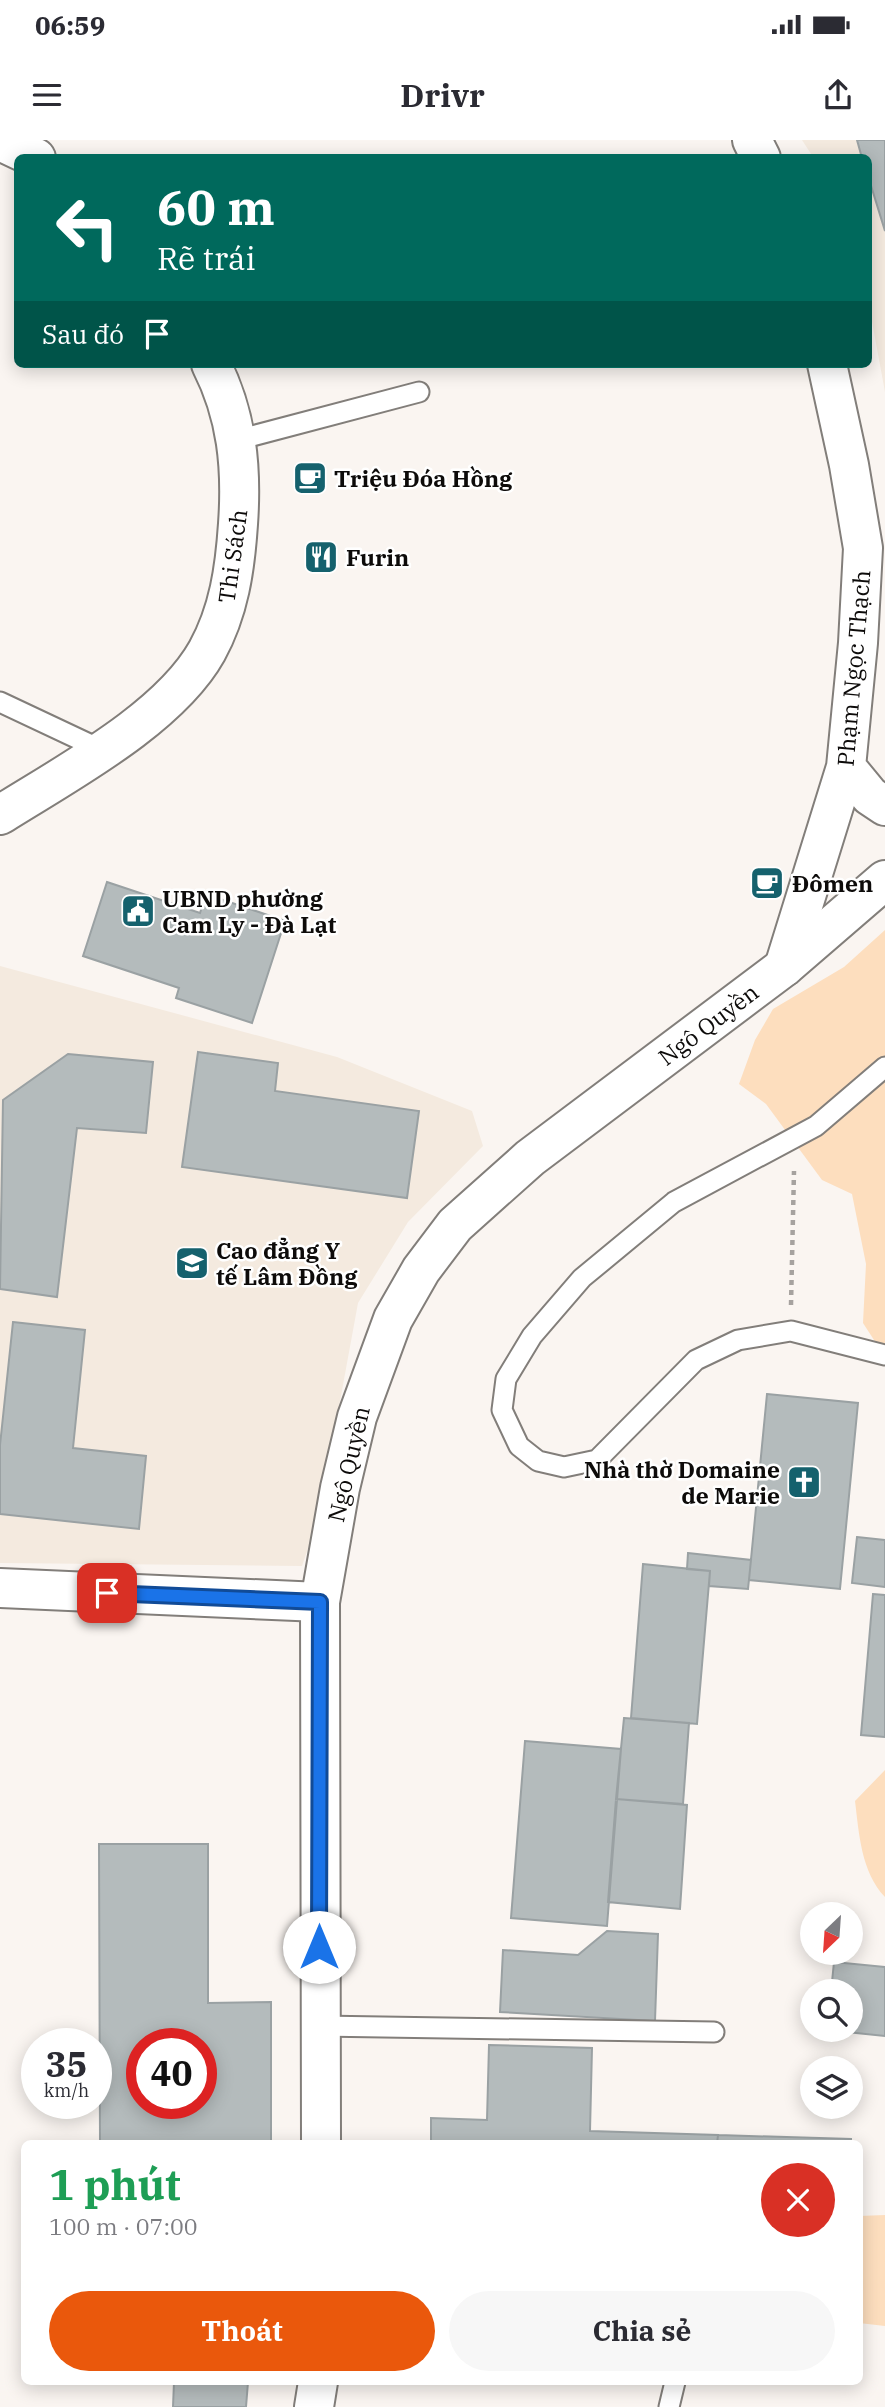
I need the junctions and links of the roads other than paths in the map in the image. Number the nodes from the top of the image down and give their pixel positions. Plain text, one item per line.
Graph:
1 (0, 141) edge
2 (28, 154) edge
3 (213, 368) edge
4 (828, 368) edge
5 (419, 392) dead end
6 (237, 440) junction
7 (874, 547) edge
8 (0, 702) edge
9 (103, 751) junction
10 (846, 767) junction
11 (885, 806) edge
12 (0, 814) edge
13 (885, 880) edge
14 (784, 967) junction
15 (885, 1067) edge
16 (885, 1355) edge
17 (0, 1588) edge
18 (320, 1602) junction
19 (319, 2026) junction
20 (714, 2032) dead end
21 (321, 2140) edge
22 (318, 2385) edge
23 (674, 2385) edge
24 (314, 2407) edge
25 (668, 2407) edge

1 - 2 street
3 - 6 street, Thi Sách
4 - 7 street, Phạm Ngọc Thạch
5 - 6 lane
6 - 9 street, Thi Sách
7 - 10 street, Phạm Ngọc Thạch
8 - 9 lane
9 - 12 street, Thi Sách
10 - 11 street
10 - 14 street, Phạm Ngọc Thạch
13 - 14 street, Ngô Quyền
14 - 18 street, Ngô Quyền
15 - 16 lane
17 - 18 street
18 - 19 street, Ngô Quyền
19 - 20 lane
19 - 21 street, Ngô Quyền
22 - 24 street
23 - 25 lane

